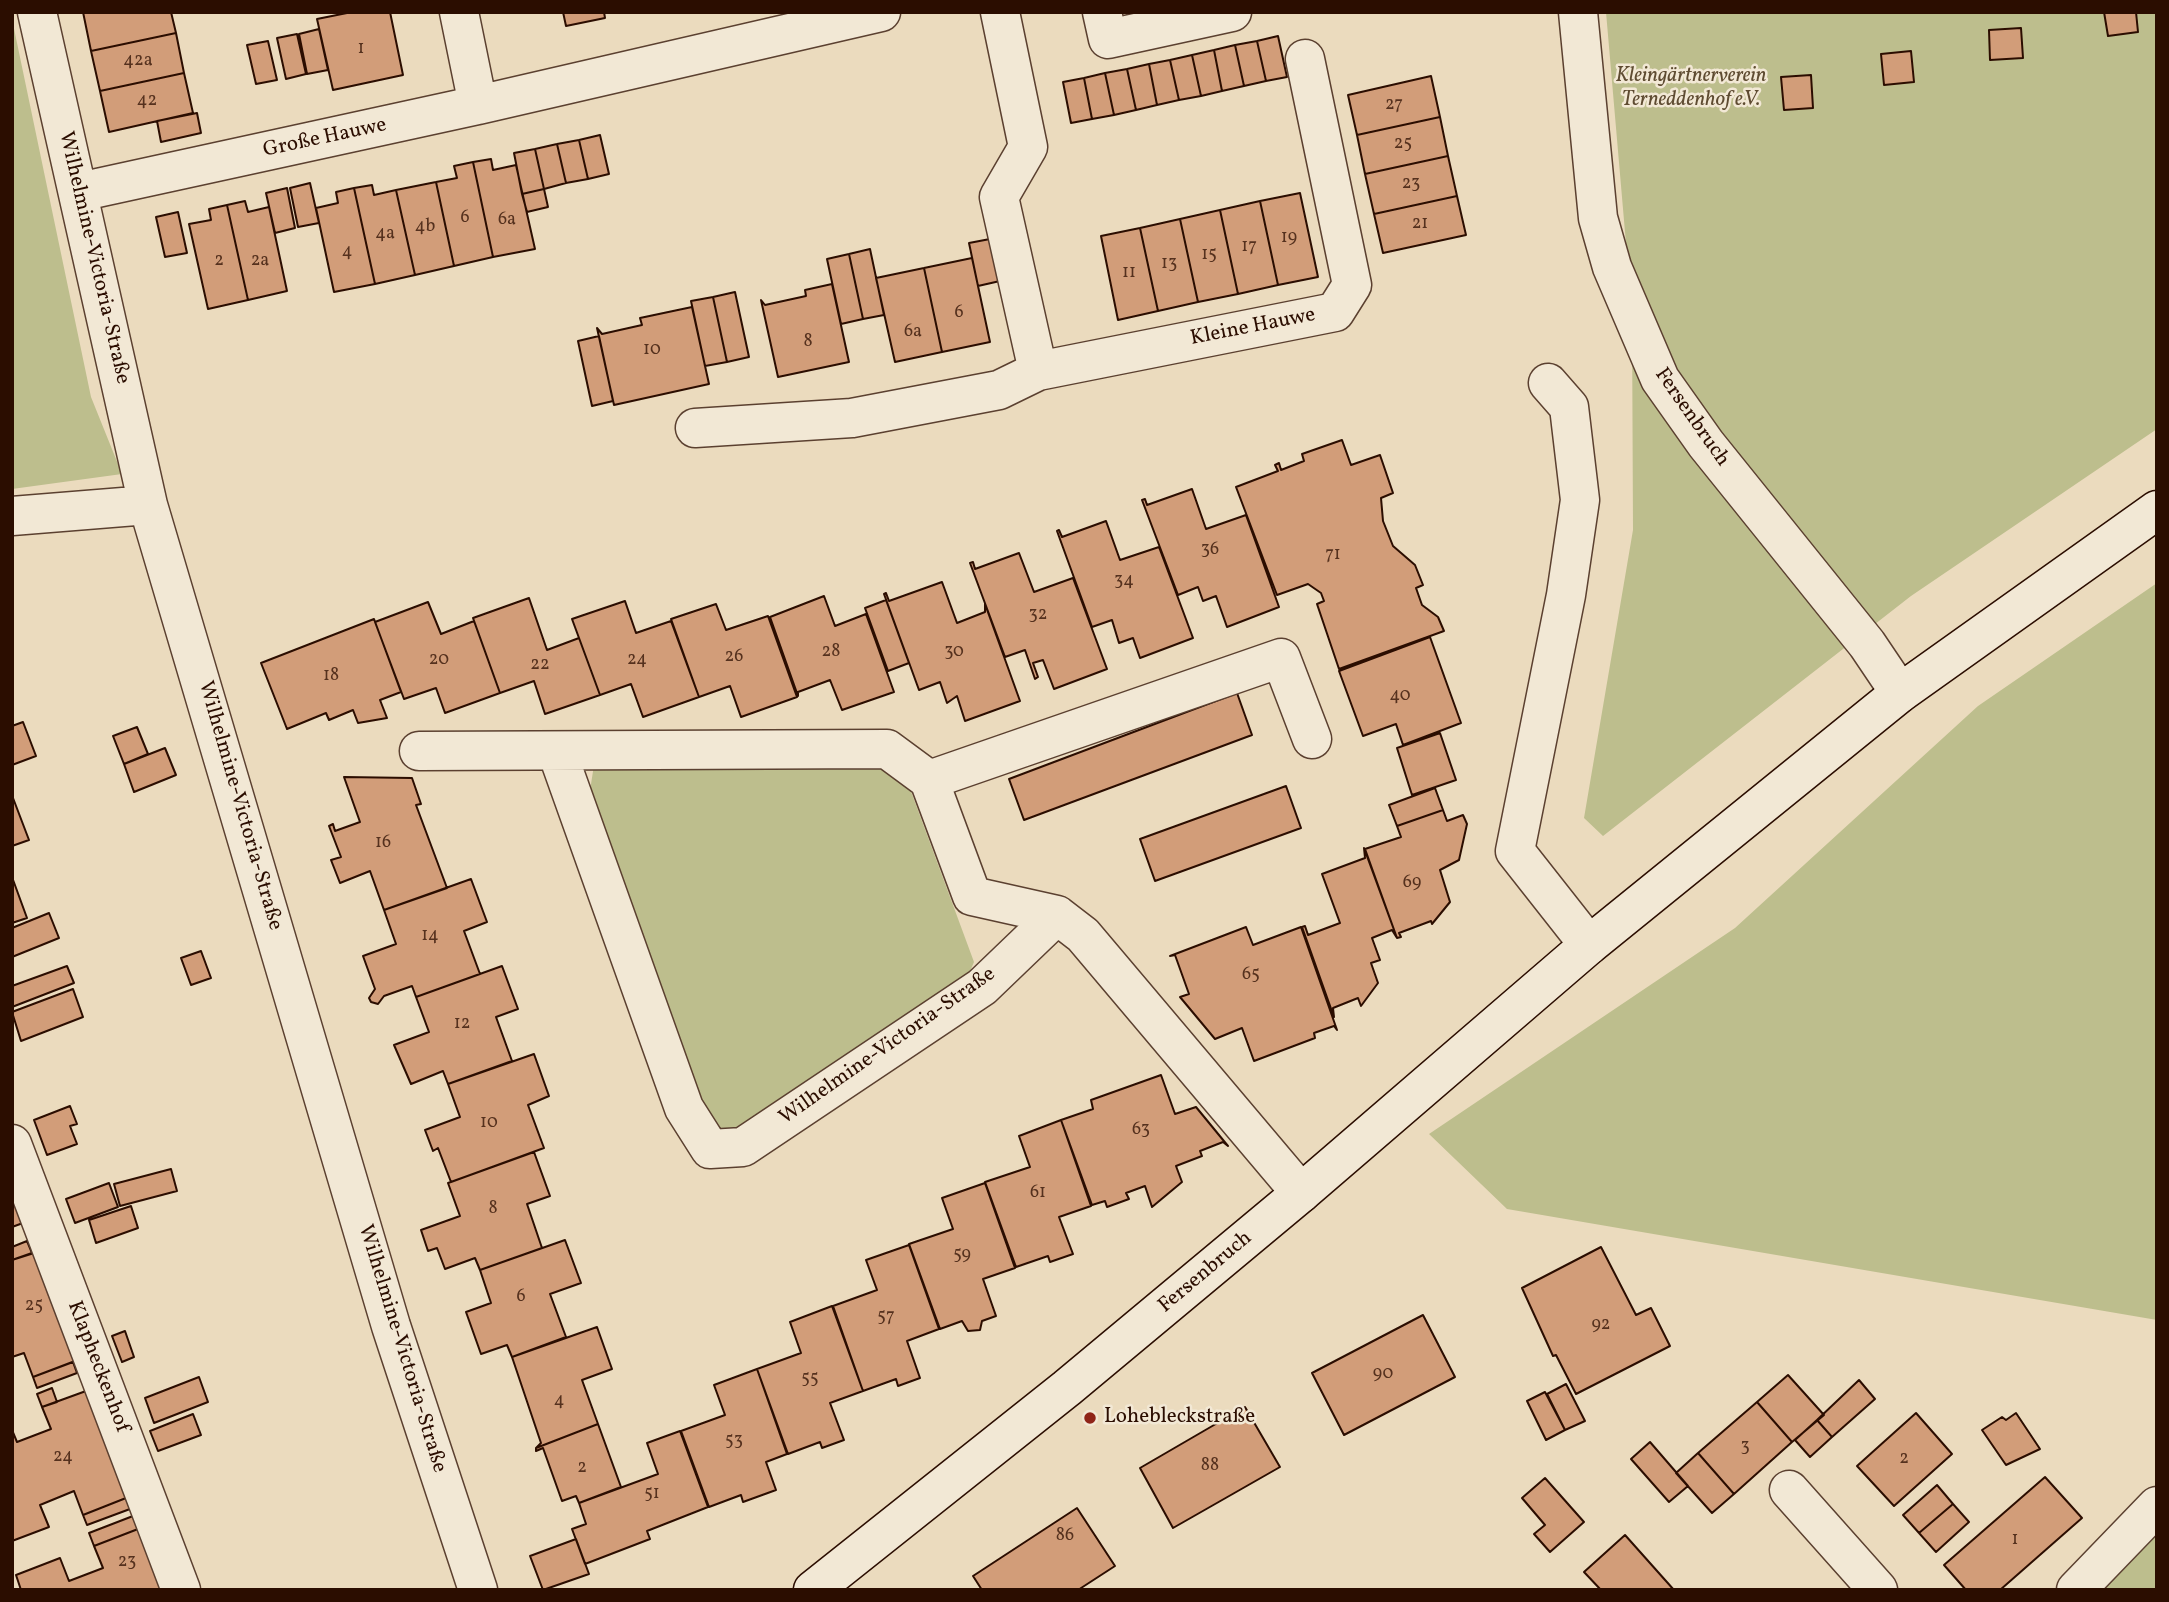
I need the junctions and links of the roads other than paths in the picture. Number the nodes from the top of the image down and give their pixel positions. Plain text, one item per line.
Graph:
1 (37, 12) edge
2 (459, 12) edge
3 (881, 12) edge
4 (1000, 12) edge
5 (1102, 12) edge
6 (1232, 12) edge
7 (1578, 12) edge
8 (1305, 60) dead end
9 (478, 105) junction
10 (79, 192) junction
11 (1038, 371) junction
12 (1548, 383) dead end
13 (695, 428) dead end
14 (148, 505) junction
15 (2157, 510) edge
16 (12, 516) edge
17 (1900, 693) junction
18 (1312, 739) dead end
19 (419, 751) dead end
20 (557, 752) junction
21 (929, 780) junction
22 (1057, 915) junction
23 (1589, 945) junction
24 (12, 1144) edge
25 (1301, 1194) junction
26 (1789, 1490) dead end
27 (2157, 1506) edge
28 (181, 1590) edge
29 (478, 1590) edge
30 (813, 1590) edge
31 (1878, 1590) edge
32 (2076, 1590) edge

1 - 10 street, Wilhelmine-Victoria-Straße
2 - 9 street
3 - 9 street, Große Hauwe
4 - 11 street
5 - 6 street
7 - 17 street, Fersenbruch
8 - 11 street, Kleine Hauwe
9 - 10 street, Große Hauwe
10 - 14 street, Wilhelmine-Victoria-Straße
11 - 13 street, Kleine Hauwe
12 - 23 street
14 - 16 street
14 - 29 street, Wilhelmine-Victoria-Straße
15 - 17 street, Fersenbruch
17 - 23 street, Fersenbruch
18 - 21 street
19 - 20 street
20 - 21 street
20 - 22 street, Wilhelmine-Victoria-Straße
21 - 22 street
22 - 25 street
23 - 25 street, Fersenbruch
24 - 28 street, Klapheckenhof
25 - 30 street, Fersenbruch
26 - 31 street
27 - 32 street

